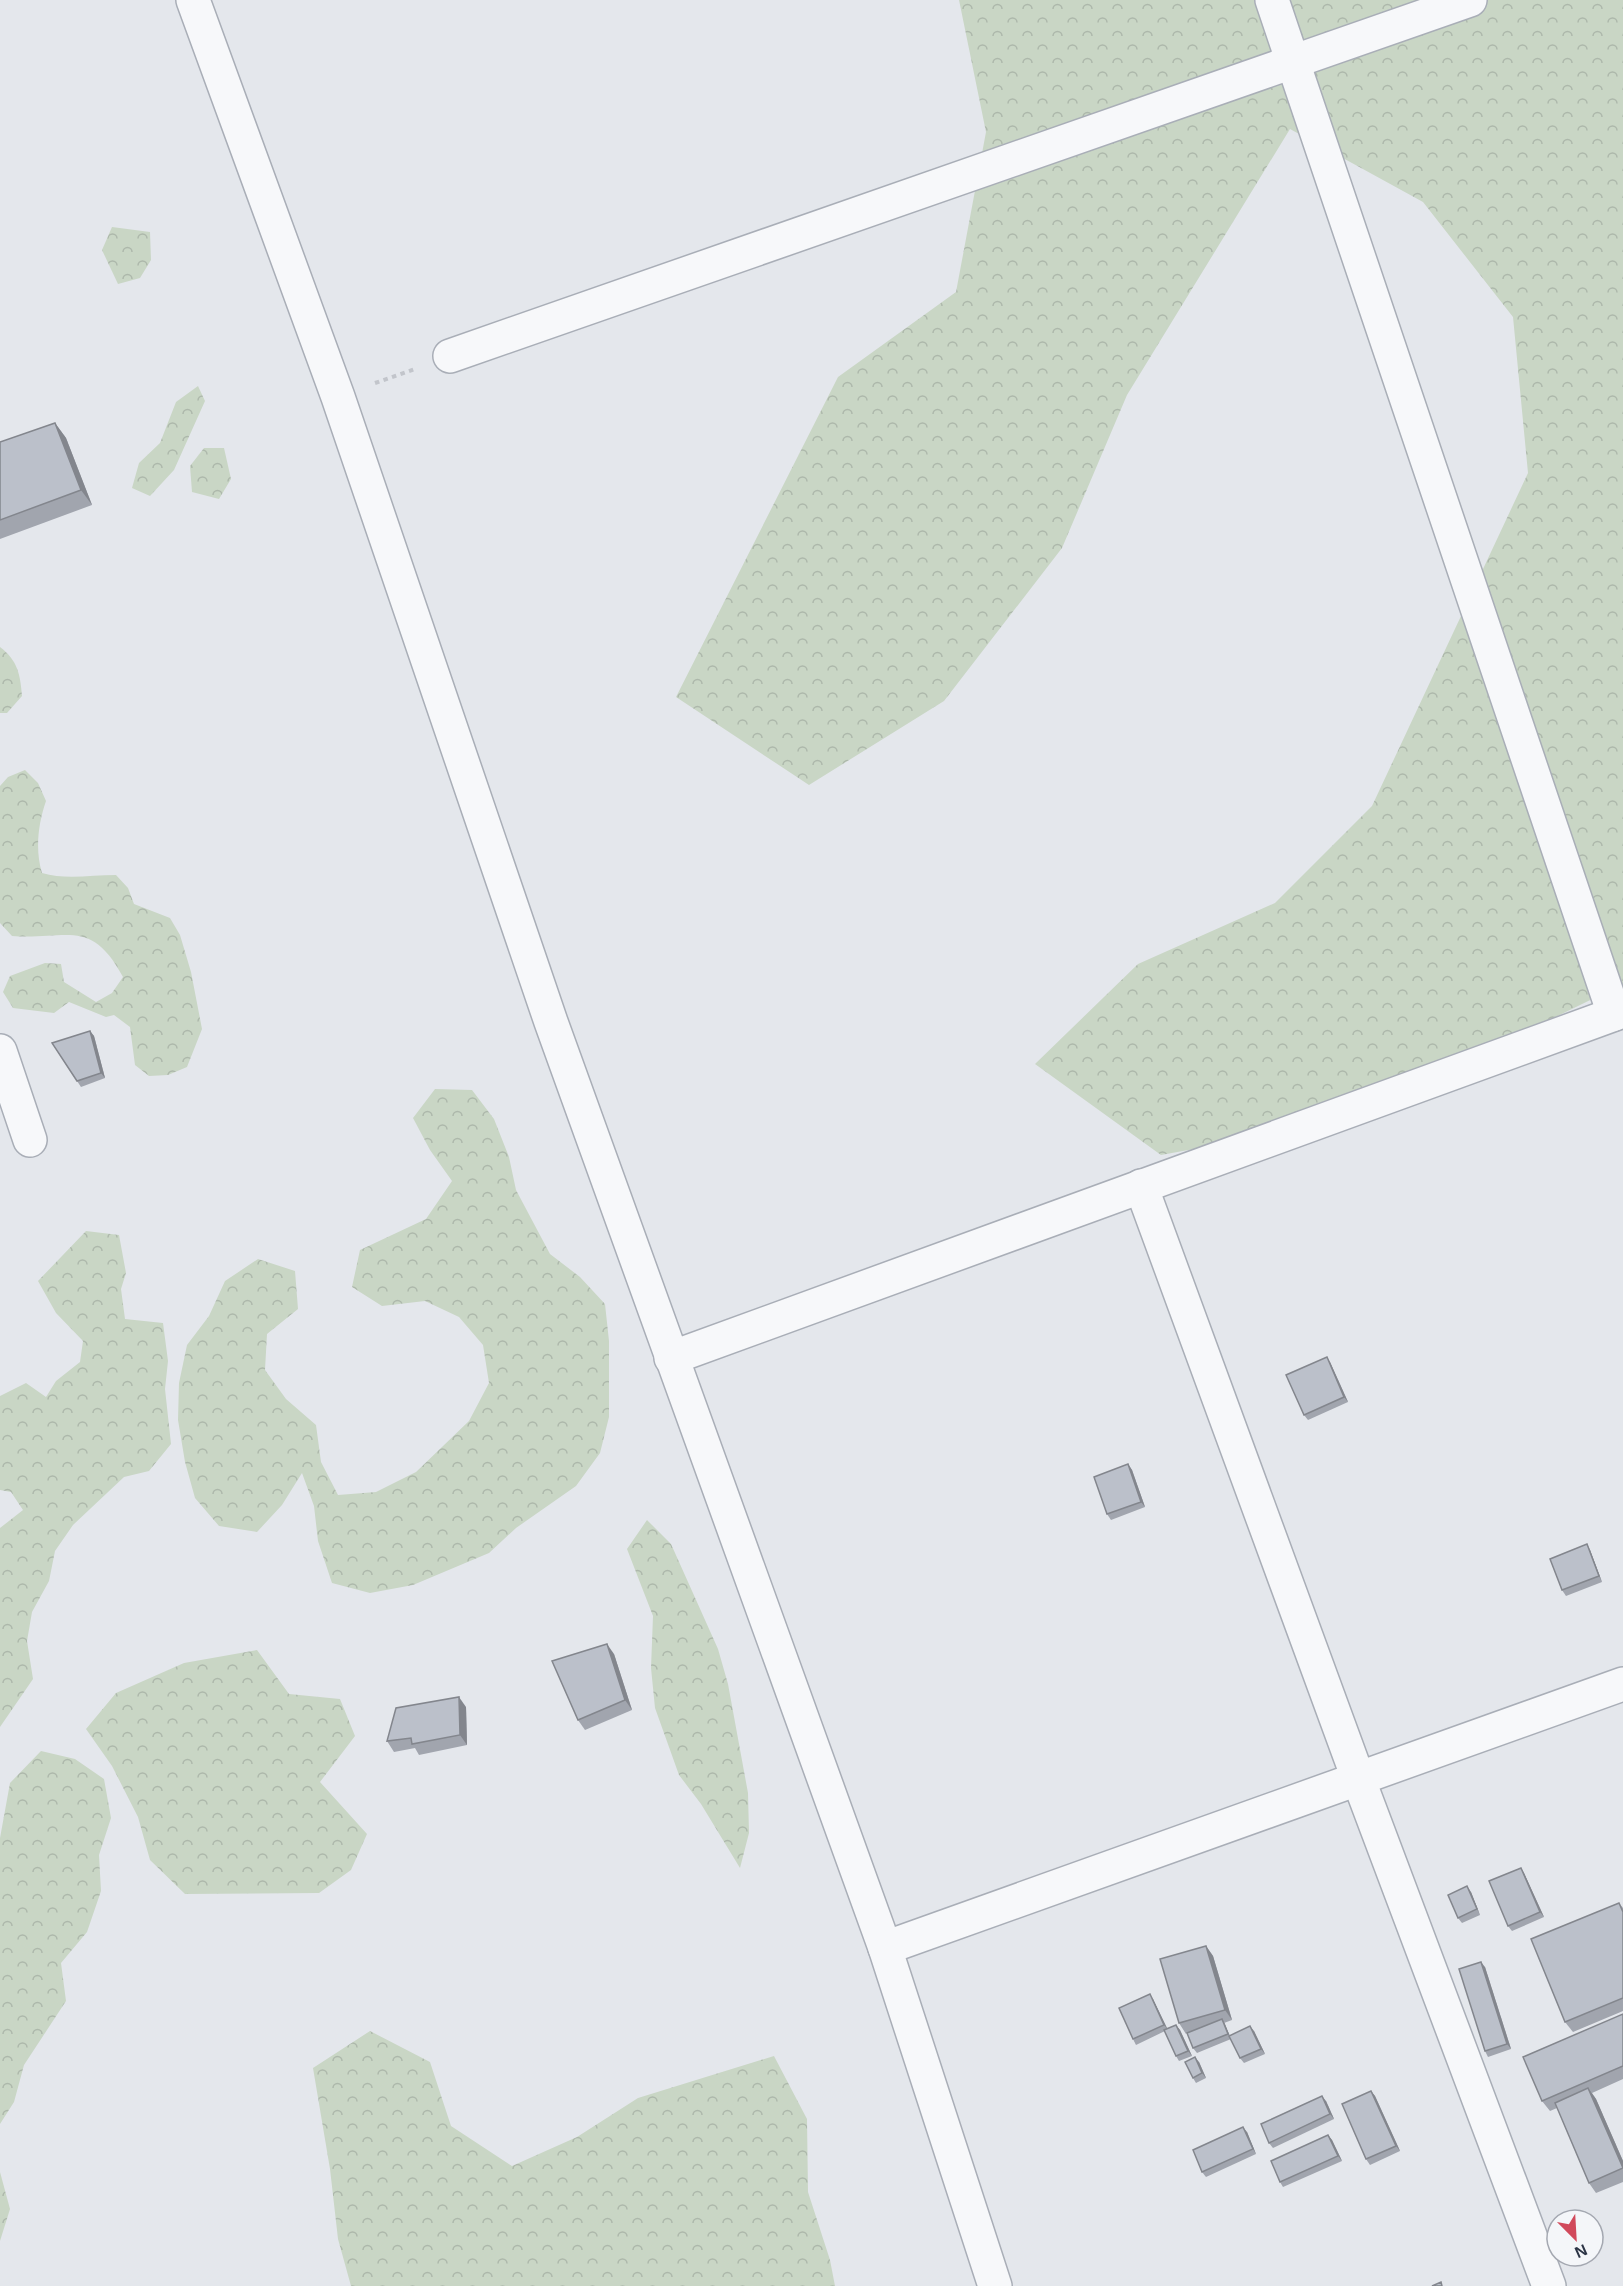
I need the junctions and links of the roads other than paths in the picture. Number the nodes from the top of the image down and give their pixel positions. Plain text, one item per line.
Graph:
1 (193, 0) edge
2 (1272, 0) edge
3 (1470, 0) edge
4 (1294, 62) junction
5 (450, 356) road end
6 (1619, 1012) edge
7 (0, 1051) edge
8 (30, 1140) dead end
9 (1141, 1186) junction
10 (671, 1358) junction
11 (1623, 1684) edge
12 (1358, 1778) junction
13 (885, 1948) junction
14 (995, 2286) edge
15 (1549, 2286) edge

1 - 10 street
2 - 4 street
3 - 4 street
4 - 5 street
4 - 6 street
6 - 9 street
7 - 8 street
9 - 10 street
9 - 12 street
10 - 13 street
11 - 12 street
12 - 13 street
12 - 15 street
13 - 14 street

